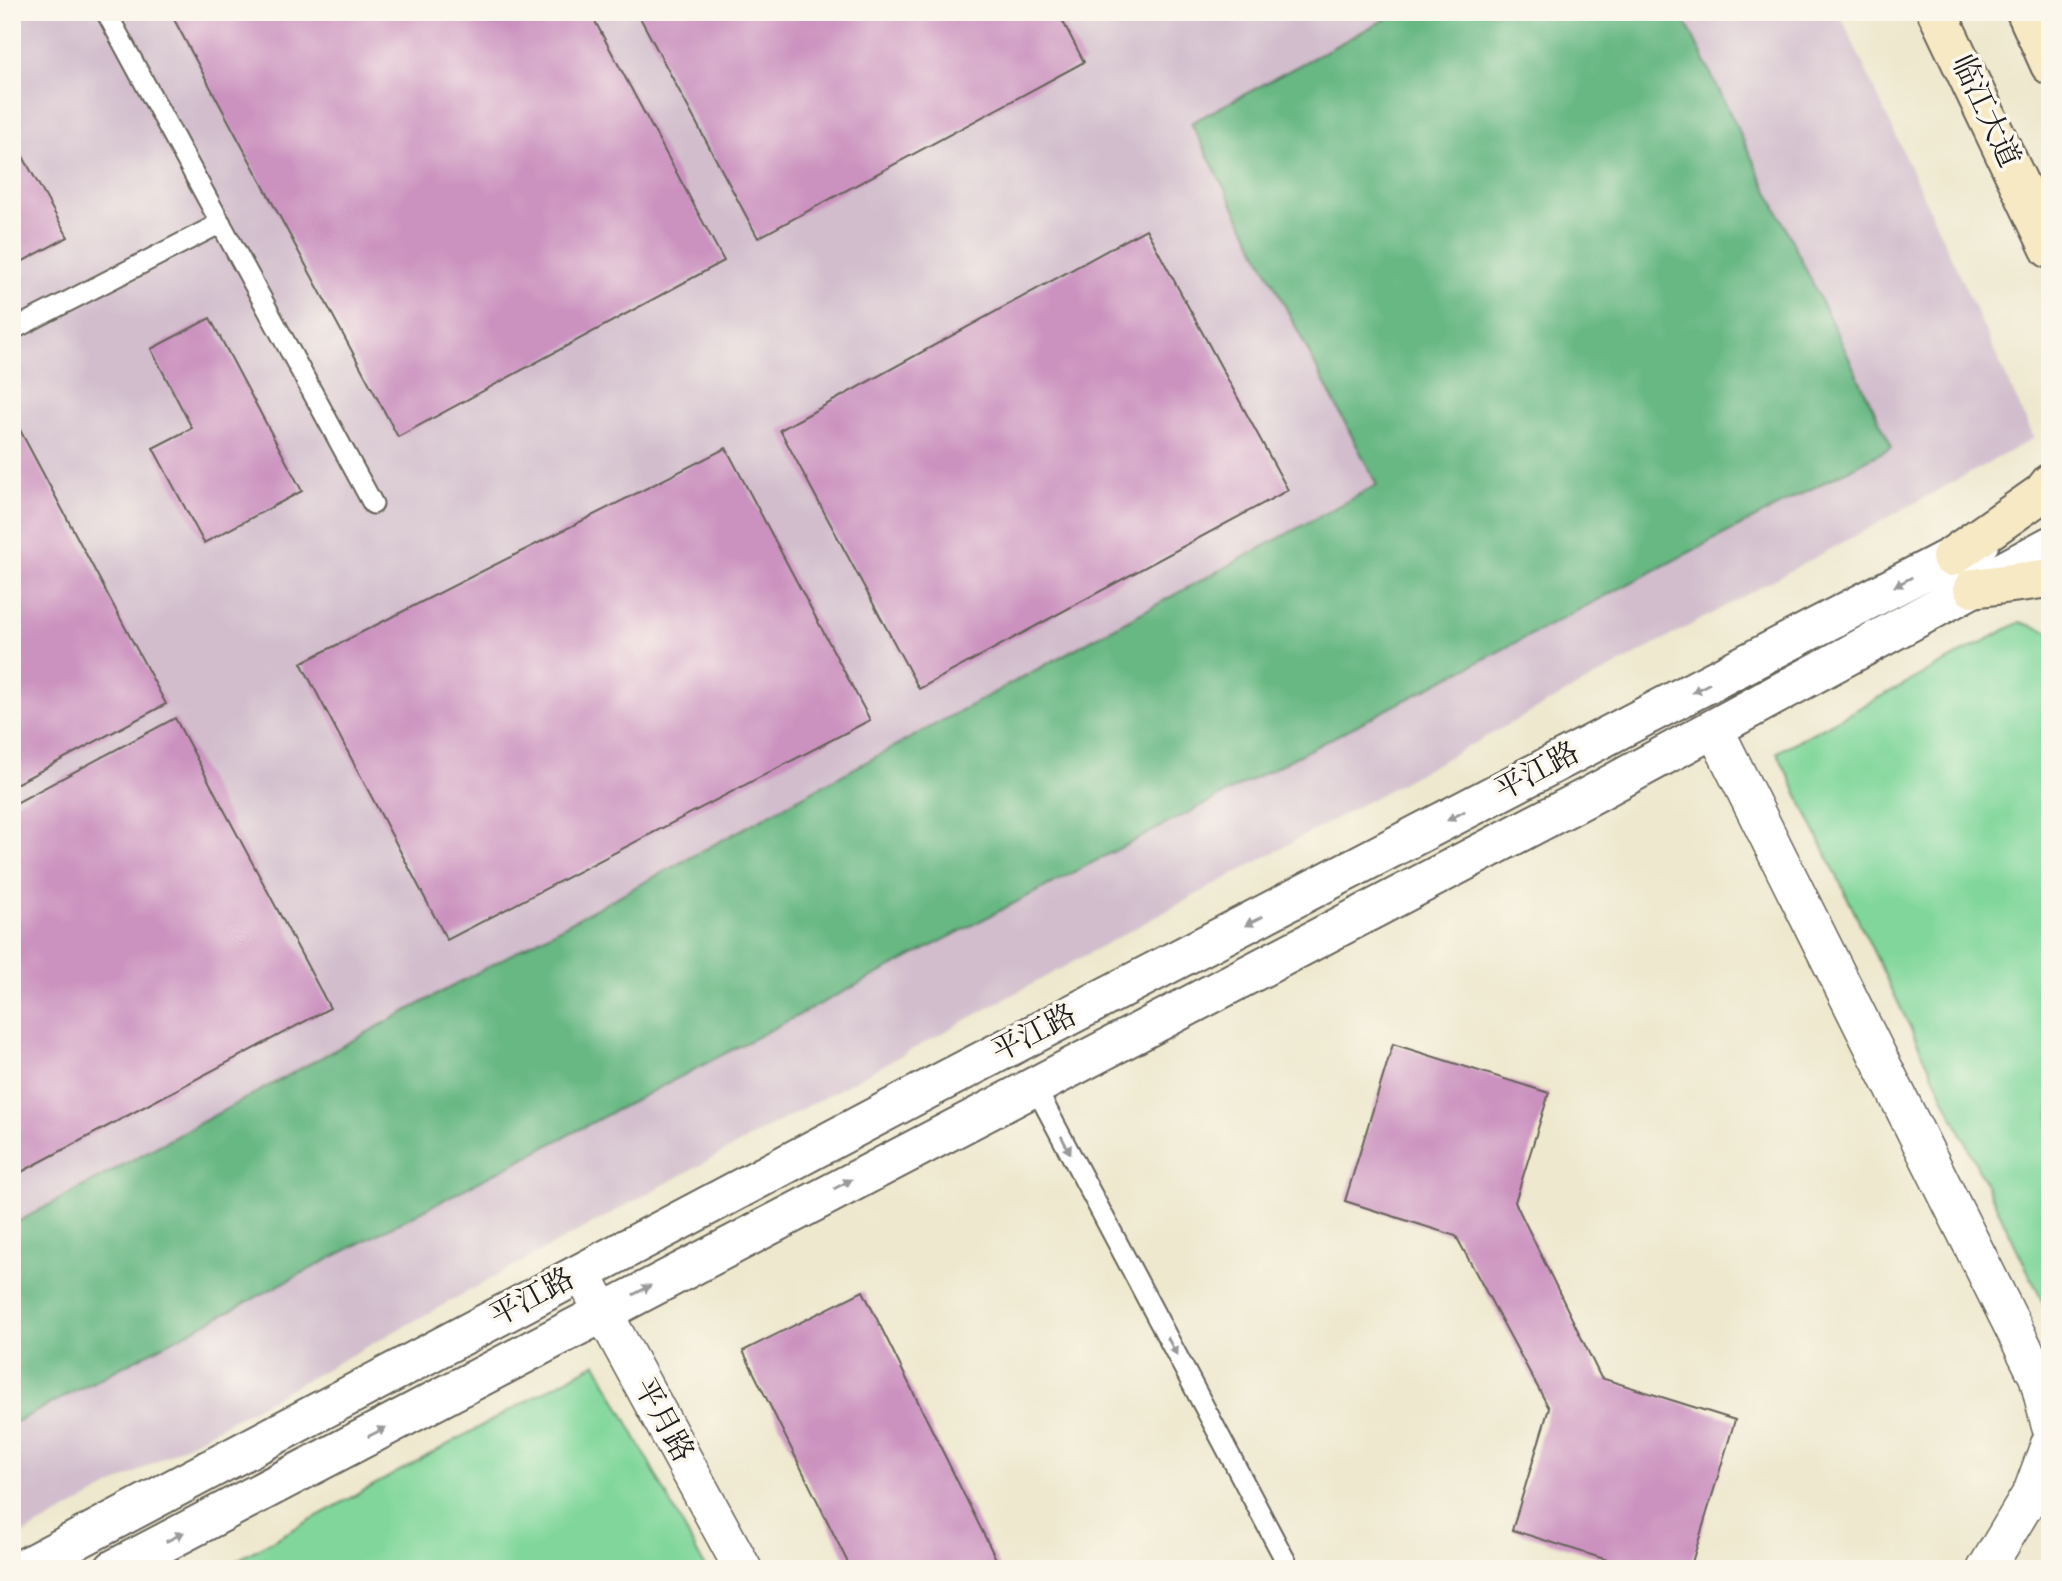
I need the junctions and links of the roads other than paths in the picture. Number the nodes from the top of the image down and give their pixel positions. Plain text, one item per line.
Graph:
1 (106, 12) edge
2 (1937, 12) edge
3 (2026, 12) edge
4 (2050, 65) edge
5 (221, 223) junction
6 (2050, 249) edge
7 (12, 330) edge
8 (2050, 483) edge
9 (373, 504) dead end
10 (2050, 505) edge
11 (2050, 546) edge
12 (1951, 557) junction
13 (2050, 578) edge
14 (1973, 588) junction
15 (1714, 728) junction
16 (1034, 1085) junction
17 (582, 1273) junction
18 (602, 1311) junction
19 (2050, 1425) edge
20 (2050, 1443) edge
21 (119, 1568) edge
22 (22, 1569) edge
23 (743, 1569) edge
24 (1290, 1569) edge
25 (1986, 1569) edge

1 - 5 lane
2 - 6 main road, 临江大道
3 - 4 main road
5 - 7 lane
5 - 9 lane
8 - 12 main road
10 - 12 street, 平江路
11 - 14 street, 平江路
12 -> 17 street, 平江路
13 - 14 main road
14 - 15 street, 平江路
15 - 16 street, 平江路
15 - 19 street
18 -> 16 street, 平江路
16 -> 24 lane
17 - 18 street, 平月路
17 - 22 street, 平江路
21 -> 18 street, 平江路
18 - 23 street, 平月路
20 - 25 street

